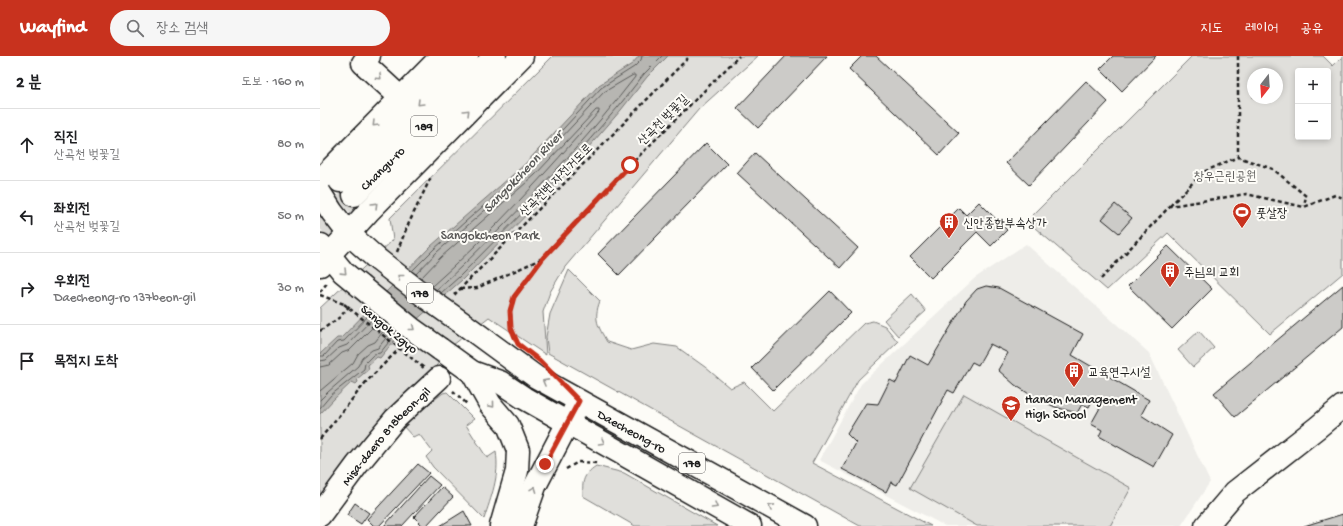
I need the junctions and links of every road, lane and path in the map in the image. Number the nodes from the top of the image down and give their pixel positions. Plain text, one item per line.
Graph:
1 (369, 56) edge
2 (442, 56) edge
3 (467, 56) edge
4 (495, 56) edge
5 (522, 56) edge
6 (690, 56) edge
7 (739, 56) edge
8 (1238, 56) edge
9 (401, 98) junction
10 (1238, 157) junction
11 (338, 185) edge
12 (320, 193) edge
13 (1343, 198) edge
14 (1170, 206) junction
15 (1304, 207) junction
16 (349, 234) junction
17 (323, 255) edge
18 (543, 258) junction
19 (1101, 279) dead end
20 (460, 289) junction
21 (320, 295) edge
22 (449, 300) dead end
23 (516, 339) dead end
24 (404, 344) dead end
25 (472, 372) junction
26 (432, 373) junction
27 (579, 401) junction
28 (469, 406) dead end
29 (1343, 406) edge
30 (568, 422) junction
31 (320, 439) edge
32 (320, 515) edge
33 (501, 526) edge
34 (521, 526) edge
35 (750, 526) edge
36 (805, 526) edge
37 (1206, 526) edge

1 -> 9 main road
2 - 9 main road
3 -> 11 main road, Changu-ro / 189
4 - 11 main road, Changu-ro / 189
16 -> 5 main road
6 - 20 path, 산곡천변 자전거도로
7 - 18 path, 산곡천 벚꽃길
8 - 10 path
9 -> 11 main road
10 - 14 path
10 - 15 path
12 - 16 main road, 178
13 - 15 path
14 - 15 path
14 - 19 path
16 - 17 main road
27 -> 16 main road, Daecheong-ro / 178, bridge
17 -> 25 main road, Daecheong-ro / 178, bridge
18 - 20 path
18 - 23 path, 산곡천 벚꽃길
20 - 22 path, 산곡천변 자전거도로
21 - 26 path, Sangok 2gyo, bridge
24 - 31 path
25 - 30 main road, Daecheong-ro / 178
25 -> 33 main road
26 - 28 path
26 - 32 main road, Misa-daero 818beon-gil
27 - 30 main road
36 -> 27 main road, Daecheong-ro / 178
29 - 37 main road
34 -> 30 main road
30 -> 35 main road, Daecheong-ro / 178

